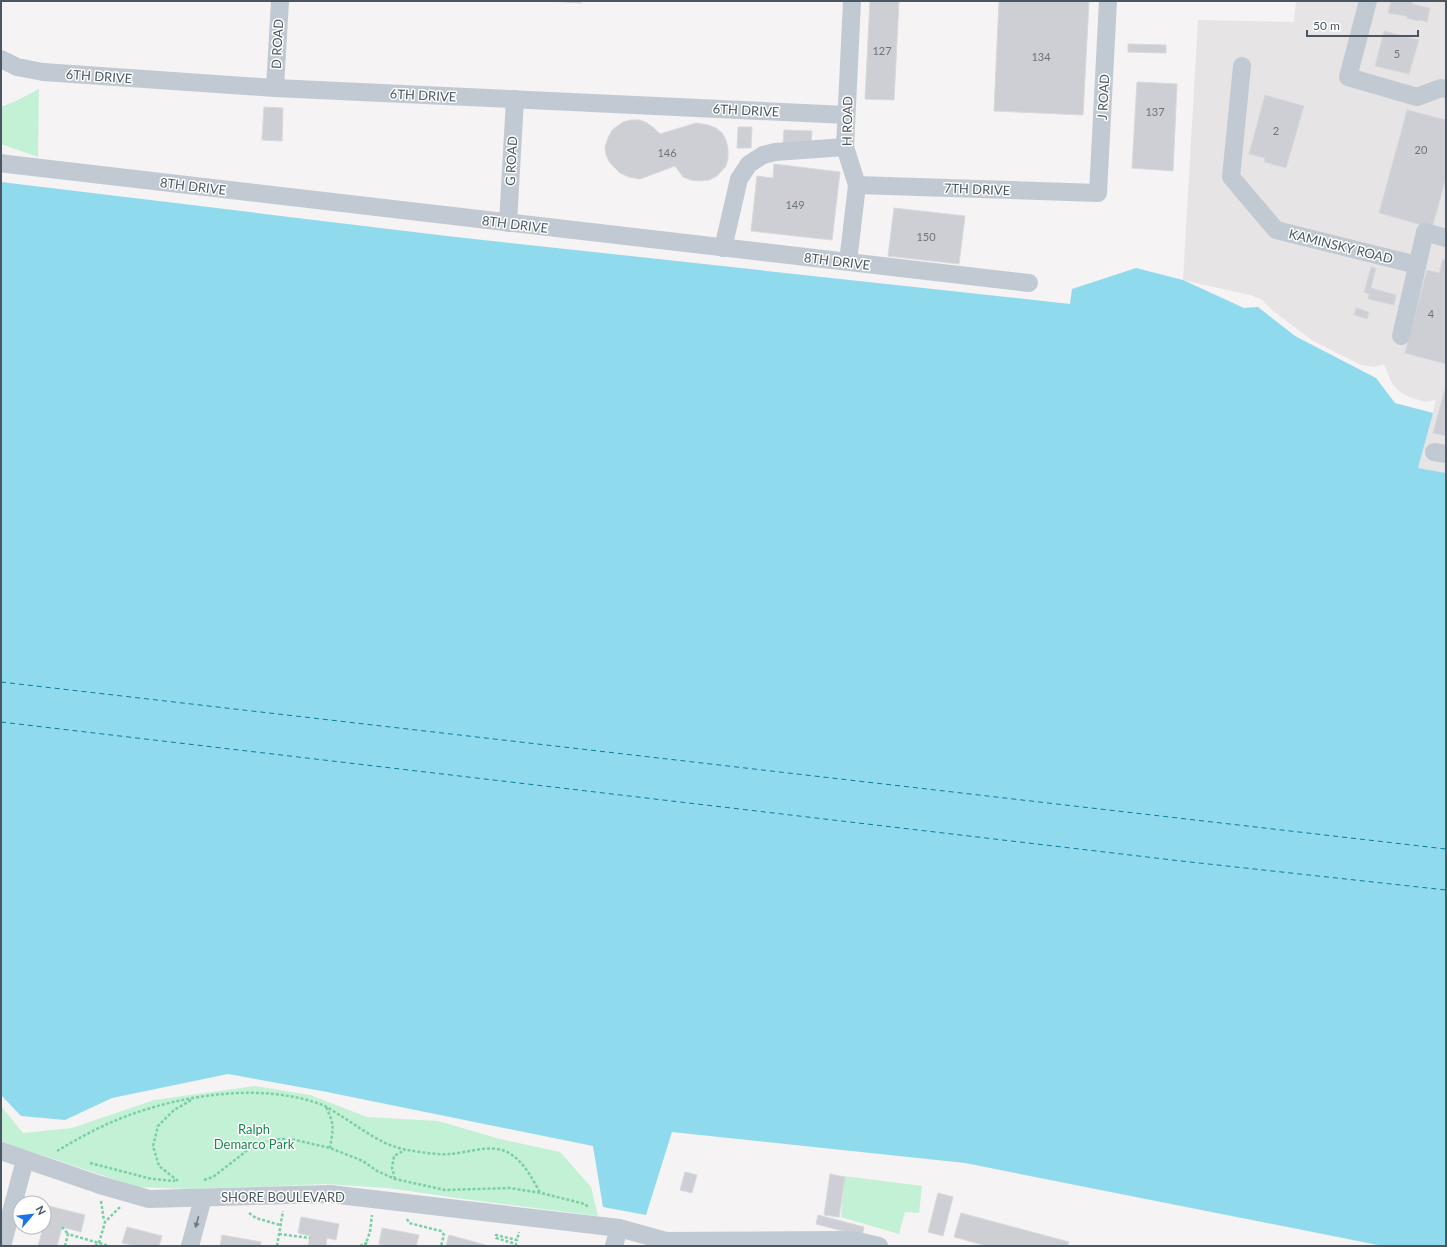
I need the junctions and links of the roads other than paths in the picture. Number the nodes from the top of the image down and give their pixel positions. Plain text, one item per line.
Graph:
1 (280, 1) edge
2 (852, 1) edge
3 (1108, 1) edge
4 (1368, 1) edge
5 (1, 60) edge
6 (1242, 66) dead end
7 (275, 88) junction
8 (1446, 89) edge
9 (515, 99) junction
10 (846, 115) junction
11 (845, 147) junction
12 (1, 163) edge
13 (857, 184) junction
14 (1098, 193) joint
15 (508, 223) junction
16 (1446, 238) edge
17 (723, 248) junction
18 (848, 262) junction
19 (1417, 265) junction
20 (1029, 283) dead end
21 (1400, 336) dead end
22 (1, 1151) edge
23 (25, 1160) junction
24 (203, 1198) junction
25 (619, 1228) junction
26 (679, 1243) edge
27 (841, 1243) edge
28 (2, 1246) edge
29 (190, 1246) edge
30 (614, 1246) edge
31 (879, 1246) edge

1 - 7 street, D ROAD
2 - 10 street, H ROAD
3 - 14 street, J ROAD
4 - 8 street
5 - 7 street, 6TH DRIVE
6 - 19 street, KAMINSKY ROAD
7 - 9 street, 6TH DRIVE
9 - 10 street, 6TH DRIVE
9 - 15 street, G ROAD
10 - 11 street, H ROAD
11 - 13 street, H ROAD
11 - 17 street
12 - 15 street, 8TH DRIVE
13 - 14 street, 7TH DRIVE
13 - 18 street, H ROAD
15 - 17 street, 8TH DRIVE
16 - 19 street
17 - 18 street, 8TH DRIVE
18 - 20 street, 8TH DRIVE
19 - 21 street
22 - 23 street, SHORE BOULEVARD
23 - 24 street, SHORE BOULEVARD
23 - 28 street
24 - 25 street, SHORE BOULEVARD
24 -> 29 street
25 - 26 street, SHORE BOULEVARD
25 - 30 street
26 - 27 street, SHORE BOULEVARD
27 - 31 street, SHORE BOULEVARD

